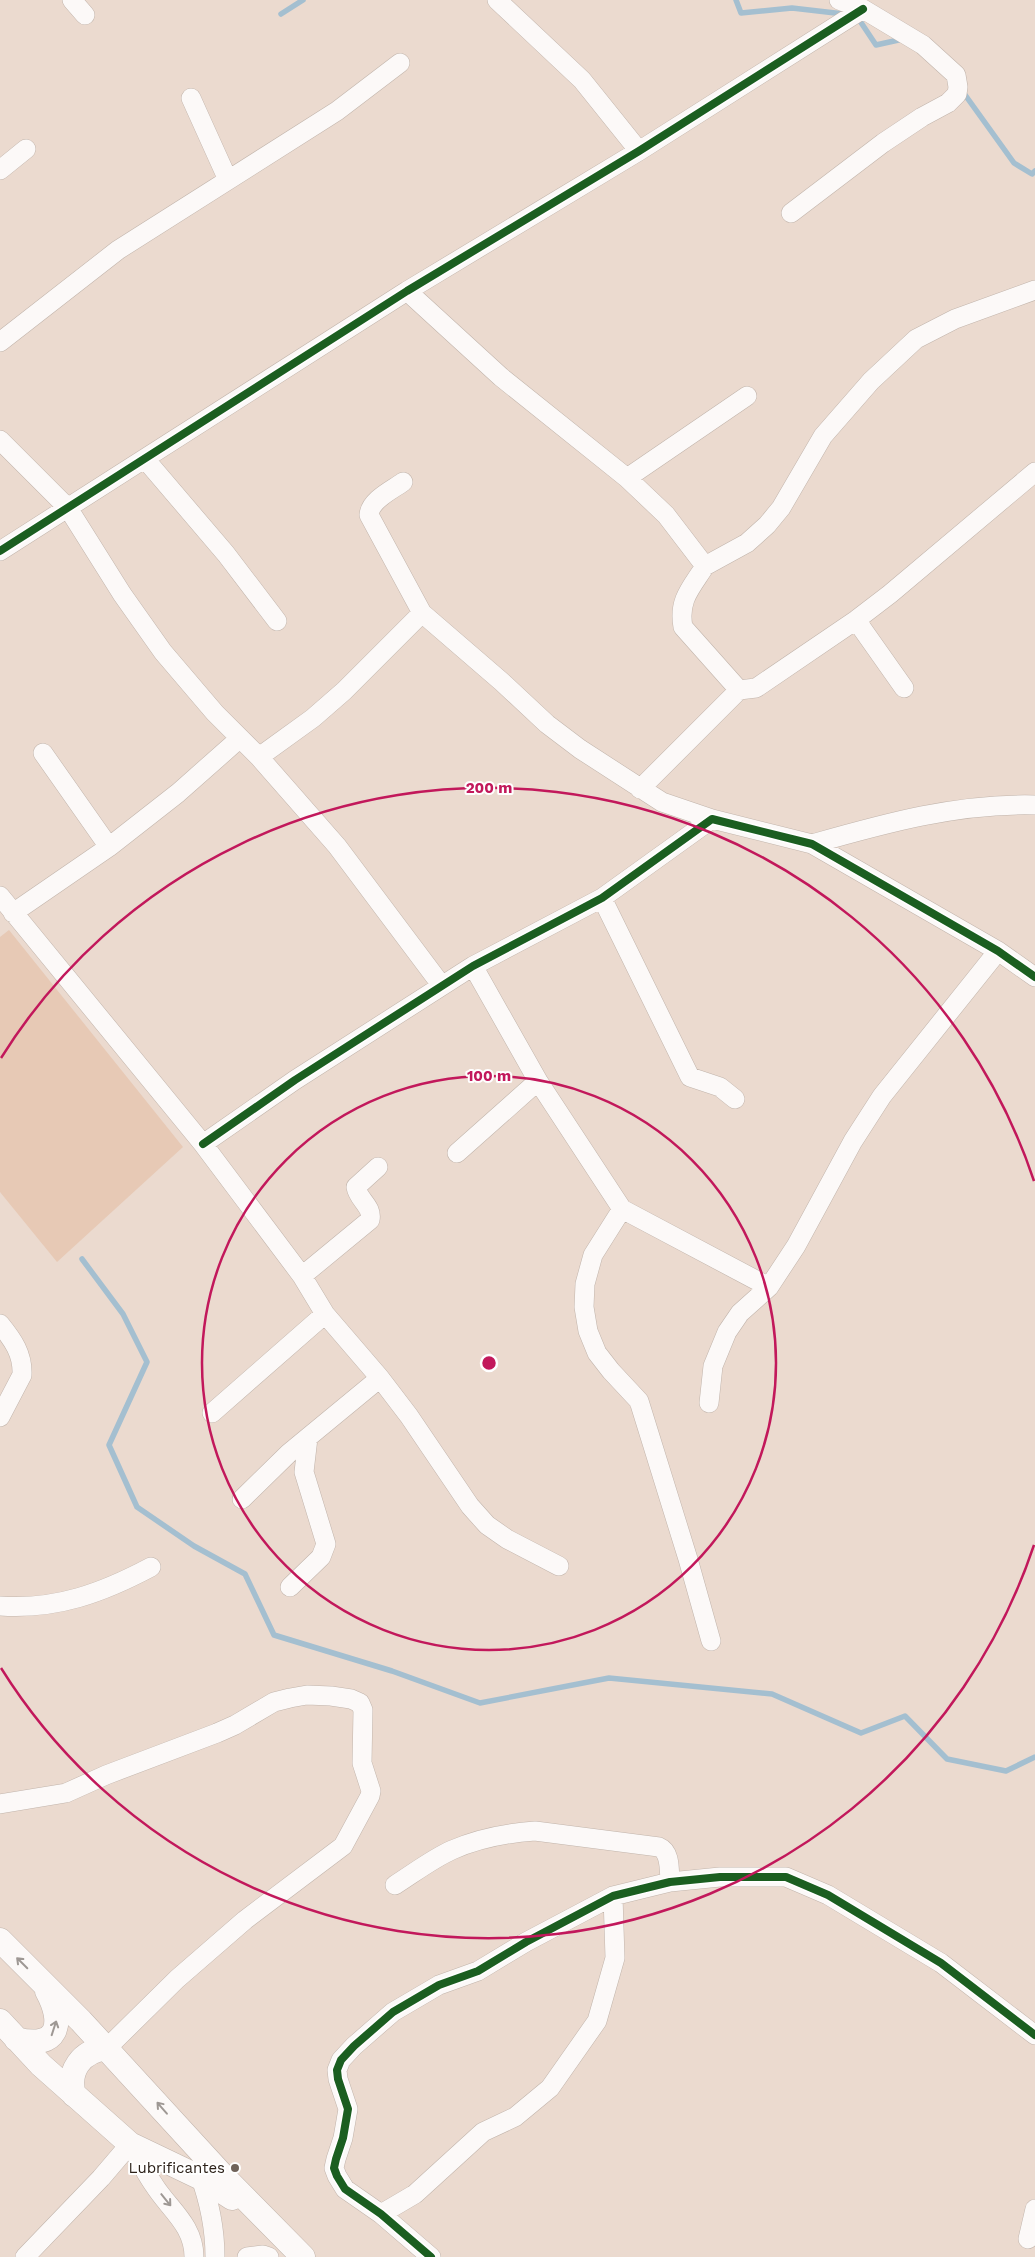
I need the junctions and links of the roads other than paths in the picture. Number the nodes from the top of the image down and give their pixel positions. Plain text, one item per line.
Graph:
1 (72, 0) edge
2 (496, 0) edge
3 (839, 0) edge
4 (863, 9) junction
5 (86, 15) dead end
6 (400, 63) dead end
7 (191, 98) dead end
8 (26, 149) dead end
9 (639, 151) junction
10 (0, 170) edge
11 (228, 180) junction
12 (791, 213) dead end
13 (1035, 290) edge
14 (406, 291) junction
15 (0, 342) edge
16 (746, 396) dead end
17 (0, 440) edge
18 (145, 459) junction
19 (1035, 472) edge
20 (627, 478) junction
21 (403, 482) dead end
22 (68, 508) junction
23 (0, 551) edge
24 (705, 566) junction
25 (422, 613) junction
26 (277, 620) dead end
27 (856, 620) junction
28 (904, 688) dead end
29 (739, 690) junction
30 (240, 739) junction
31 (43, 753) dead end
32 (259, 757) junction
33 (640, 789) junction
34 (1035, 805) edge
35 (712, 819) junction
36 (812, 844) junction
37 (109, 847) junction
38 (0, 896) edge
39 (602, 898) junction
40 (13, 913) junction
41 (998, 950) junction
42 (473, 966) junction
43 (1035, 977) edge
44 (442, 986) junction
45 (538, 1081) junction
46 (735, 1099) dead end
47 (204, 1144) junction
48 (457, 1153) dead end
49 (378, 1167) dead end
50 (622, 1209) junction
51 (302, 1276) junction
52 (769, 1286) junction
53 (325, 1314) junction
54 (0, 1324) edge
55 (380, 1378) junction
56 (709, 1403) dead end
57 (212, 1413) dead end
58 (0, 1417) edge
59 (308, 1438) junction
60 (242, 1499) dead end
61 (559, 1566) dead end
62 (151, 1567) dead end
63 (290, 1587) dead end
64 (0, 1606) edge
65 (711, 1641) dead end
66 (0, 1804) edge
67 (670, 1882) junction
68 (395, 1885) dead end
69 (613, 1896) junction
70 (0, 1940) edge
71 (45, 1986) junction
72 (5, 2028) edge
73 (1035, 2035) edge
74 (107, 2048) junction
75 (74, 2096) junction
76 (184, 2133) junction
77 (130, 2144) junction
78 (201, 2178) junction
79 (1035, 2209) edge
80 (381, 2214) junction
81 (267, 2220) junction
82 (1028, 2239) dead end
83 (25, 2257) edge
84 (194, 2257) edge
85 (215, 2257) edge
86 (247, 2257) edge
87 (268, 2257) edge
88 (303, 2257) edge
89 (431, 2257) edge

1 - 5 street
2 - 9 street
3 - 4 street
4 - 9 street
4 - 12 street
6 - 11 street
7 - 11 street
8 - 10 street
9 - 14 street
11 - 15 street
13 - 24 street
14 - 18 street
14 - 20 street
16 - 20 street
17 - 22 street
18 - 22 street
18 - 26 street
19 - 27 street
20 - 24 street
21 - 25 street
22 - 23 street
22 - 30 street
24 - 29 street
25 - 32 street
25 - 33 street
27 - 28 street
27 - 29 street
29 - 33 street
30 - 32 street
30 - 37 street
31 - 37 street
32 - 44 street
33 - 35 street
34 - 36 street
35 - 36 street
35 - 39 street
36 - 41 street
37 - 40 street
38 - 40 street
39 - 42 street
39 - 46 street
40 - 47 street
41 - 43 street
41 - 52 street
42 - 44 street
42 - 45 street
44 - 47 street
45 - 48 street
45 - 50 street
47 - 51 street
49 - 51 street
50 - 52 street
50 - 65 street
51 - 53 street
52 - 56 street
53 - 55 street
53 - 57 street
54 - 58 street
55 - 59 street
55 - 61 street
59 - 60 street
59 - 63 street
62 - 64 street
66 - 74 street
67 - 68 street
67 - 69 street
67 - 73 street
69 - 80 street
69 - 80 street
71 -> 70 street
72 -> 71 street
71 - 74 street
72 - 75 street
74 - 75 street
76 -> 74 street
75 - 77 street
76 - 78 street
76 - 81 street
77 - 78 street
77 - 83 street
77 -> 84 street
78 - 81 street
78 - 85 street
79 - 82 street
80 - 89 street
81 - 88 street
86 - 87 street

